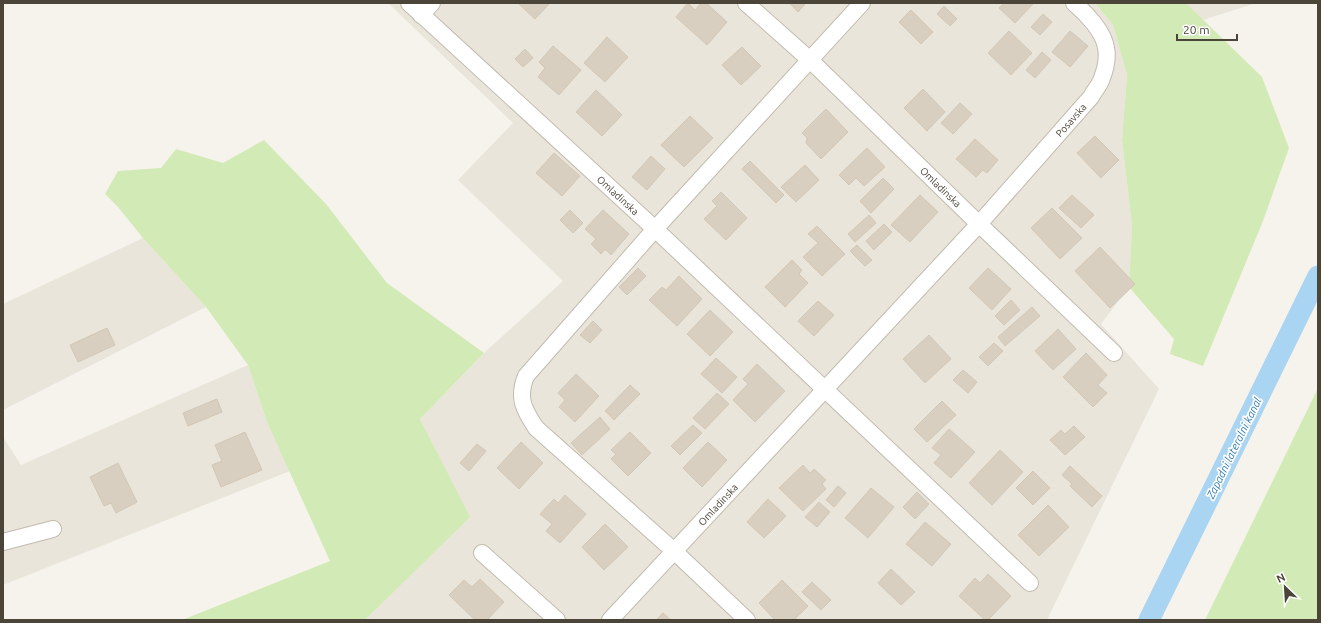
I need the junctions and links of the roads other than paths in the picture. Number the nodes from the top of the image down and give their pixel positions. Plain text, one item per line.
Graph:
1 (409, 3) edge
2 (432, 3) edge
3 (746, 3) edge
4 (862, 3) edge
5 (1074, 3) edge
6 (422, 15) junction
7 (810, 60) junction
8 (979, 224) junction
9 (655, 230) junction
10 (1114, 353) dead end
11 (825, 390) junction
12 (53, 529) dead end
13 (3, 542) edge
14 (674, 550) junction
15 (482, 553) dead end
16 (1030, 582) dead end
17 (557, 620) edge
18 (610, 620) edge
19 (747, 620) edge

1 - 6 street, Omladinska
2 - 6 street
3 - 7 street, Omladinska
4 - 7 street
5 - 8 street, Posavska
6 - 9 street, Omladinska
7 - 8 street, Omladinska
7 - 9 street
8 - 10 street, Omladinska
8 - 11 street, Omladinska
9 - 11 street, Omladinska
9 - 14 street
11 - 14 street, Omladinska
11 - 16 street, Omladinska
12 - 13 street
14 - 18 street, Omladinska
14 - 19 street
15 - 17 street

